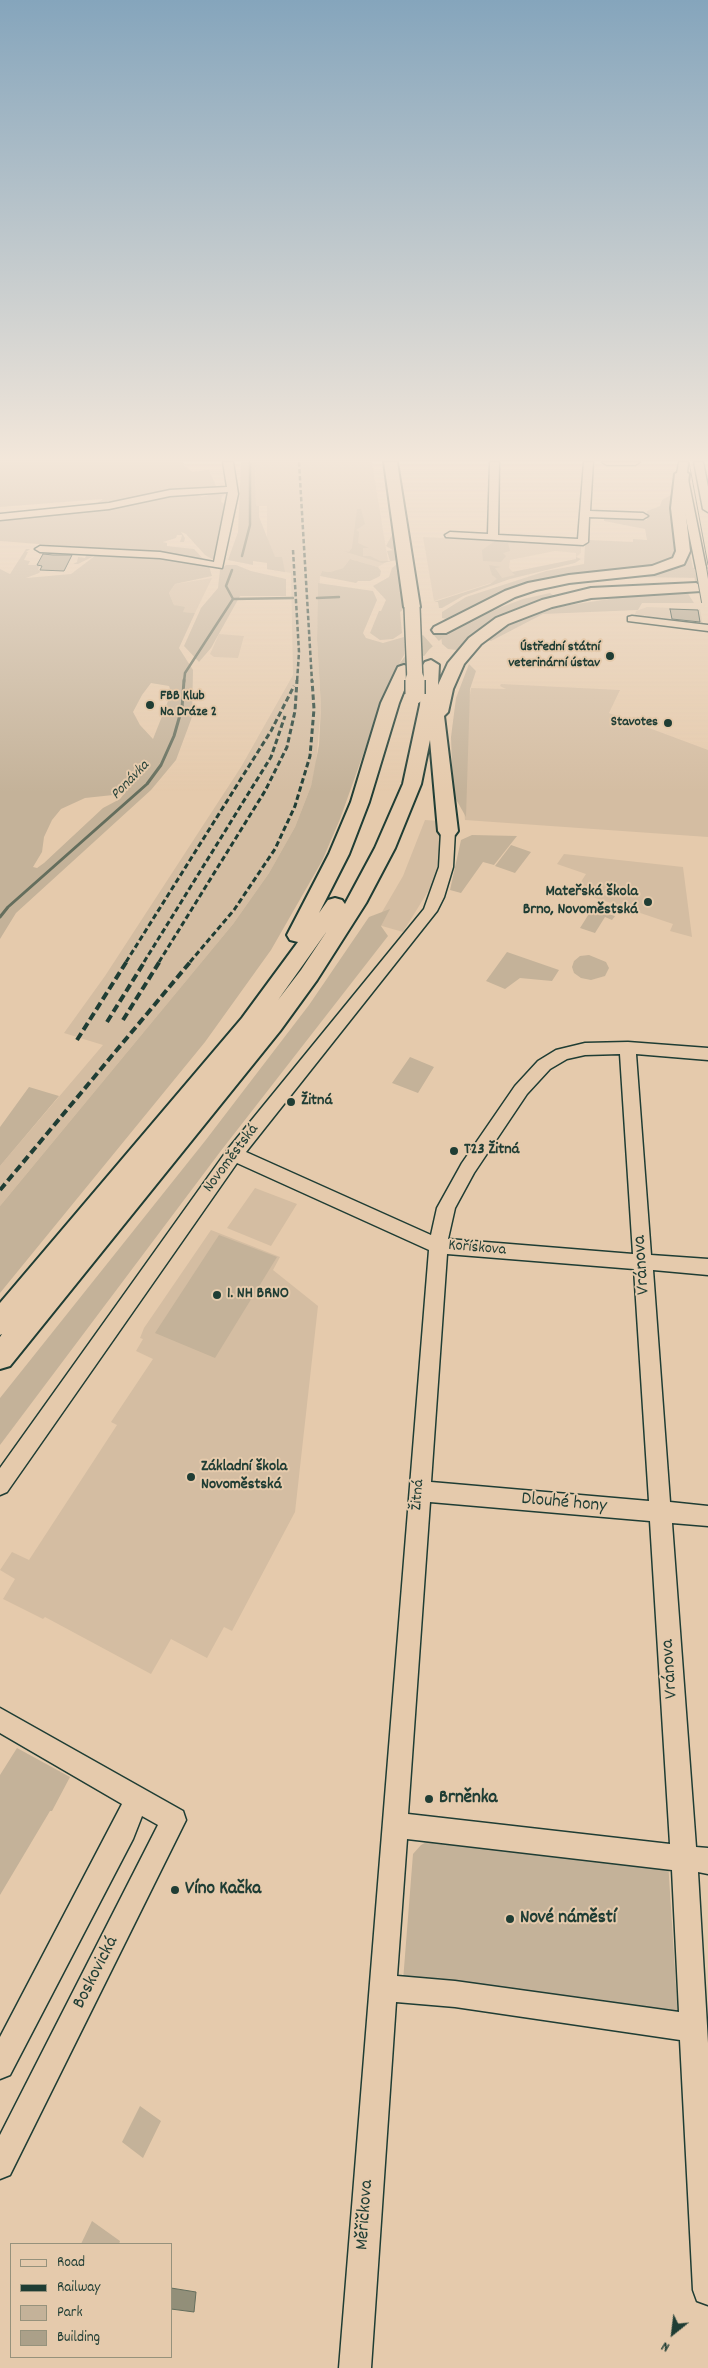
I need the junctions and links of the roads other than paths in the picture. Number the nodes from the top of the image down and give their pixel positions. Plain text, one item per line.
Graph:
1 (414, 573) edge
2 (417, 573) edge
3 (627, 573) edge
4 (696, 573) edge
5 (697, 579) junction
6 (421, 602) junction
7 (707, 605) edge
8 (475, 612) junction
9 (632, 619) dead end
10 (708, 628) edge
11 (433, 651) junction
12 (404, 670) tunnel mouth
13 (436, 722) junction
14 (412, 784) junction
15 (448, 831) joint
16 (628, 1048) junction
17 (708, 1054) edge
18 (216, 1067) junction
19 (234, 1154) junction
20 (438, 1246) junction
21 (643, 1262) junction
22 (708, 1267) edge
23 (0, 1323) edge
24 (0, 1357) edge
25 (0, 1485) edge
26 (419, 1491) junction
27 (660, 1512) junction
28 (708, 1516) edge
29 (0, 1720) edge
30 (137, 1798) junction
31 (395, 1825) junction
32 (696, 1859) edge
33 (383, 1988) junction
34 (693, 2028) junction
35 (0, 2065) edge
36 (0, 2165) edge
37 (708, 2290) edge
38 (355, 2368) edge

1 - 6 highway
2 - 6 highway
3 - 8 highway
4 - 5 street
5 - 7 street, bridge
5 - 8 highway
5 - 13 highway
6 - 11 highway
6 - 18 highway, bridge
8 - 11 highway
9 - 10 street
11 - 13 highway
11 - 14 highway
12 - 18 highway
13 - 14 highway
13 - 15 highway
14 - 24 highway
15 - 19 street, Novoměstská
16 - 17 street, Žitná
16 - 20 street, Žitná
16 - 21 street, Vránova
18 - 23 highway
19 - 20 street, Kořískova
19 - 25 street, Novoměstská
20 - 21 street, Kořískova
20 - 26 street, Žitná
21 - 22 street, Kořískova
21 - 27 street, Vránova
26 - 27 street, Dlouhé hony
26 - 31 street, Žitná
27 - 28 street, Dlouhé hony
27 - 32 street, Vránova
29 - 30 street, Boskovická
30 - 35 street
30 - 36 street, Boskovická
31 - 32 street
31 - 33 street
32 - 34 street, Vránova
33 - 34 street
33 - 38 street, Měřičkova
34 - 37 street, Vránova

